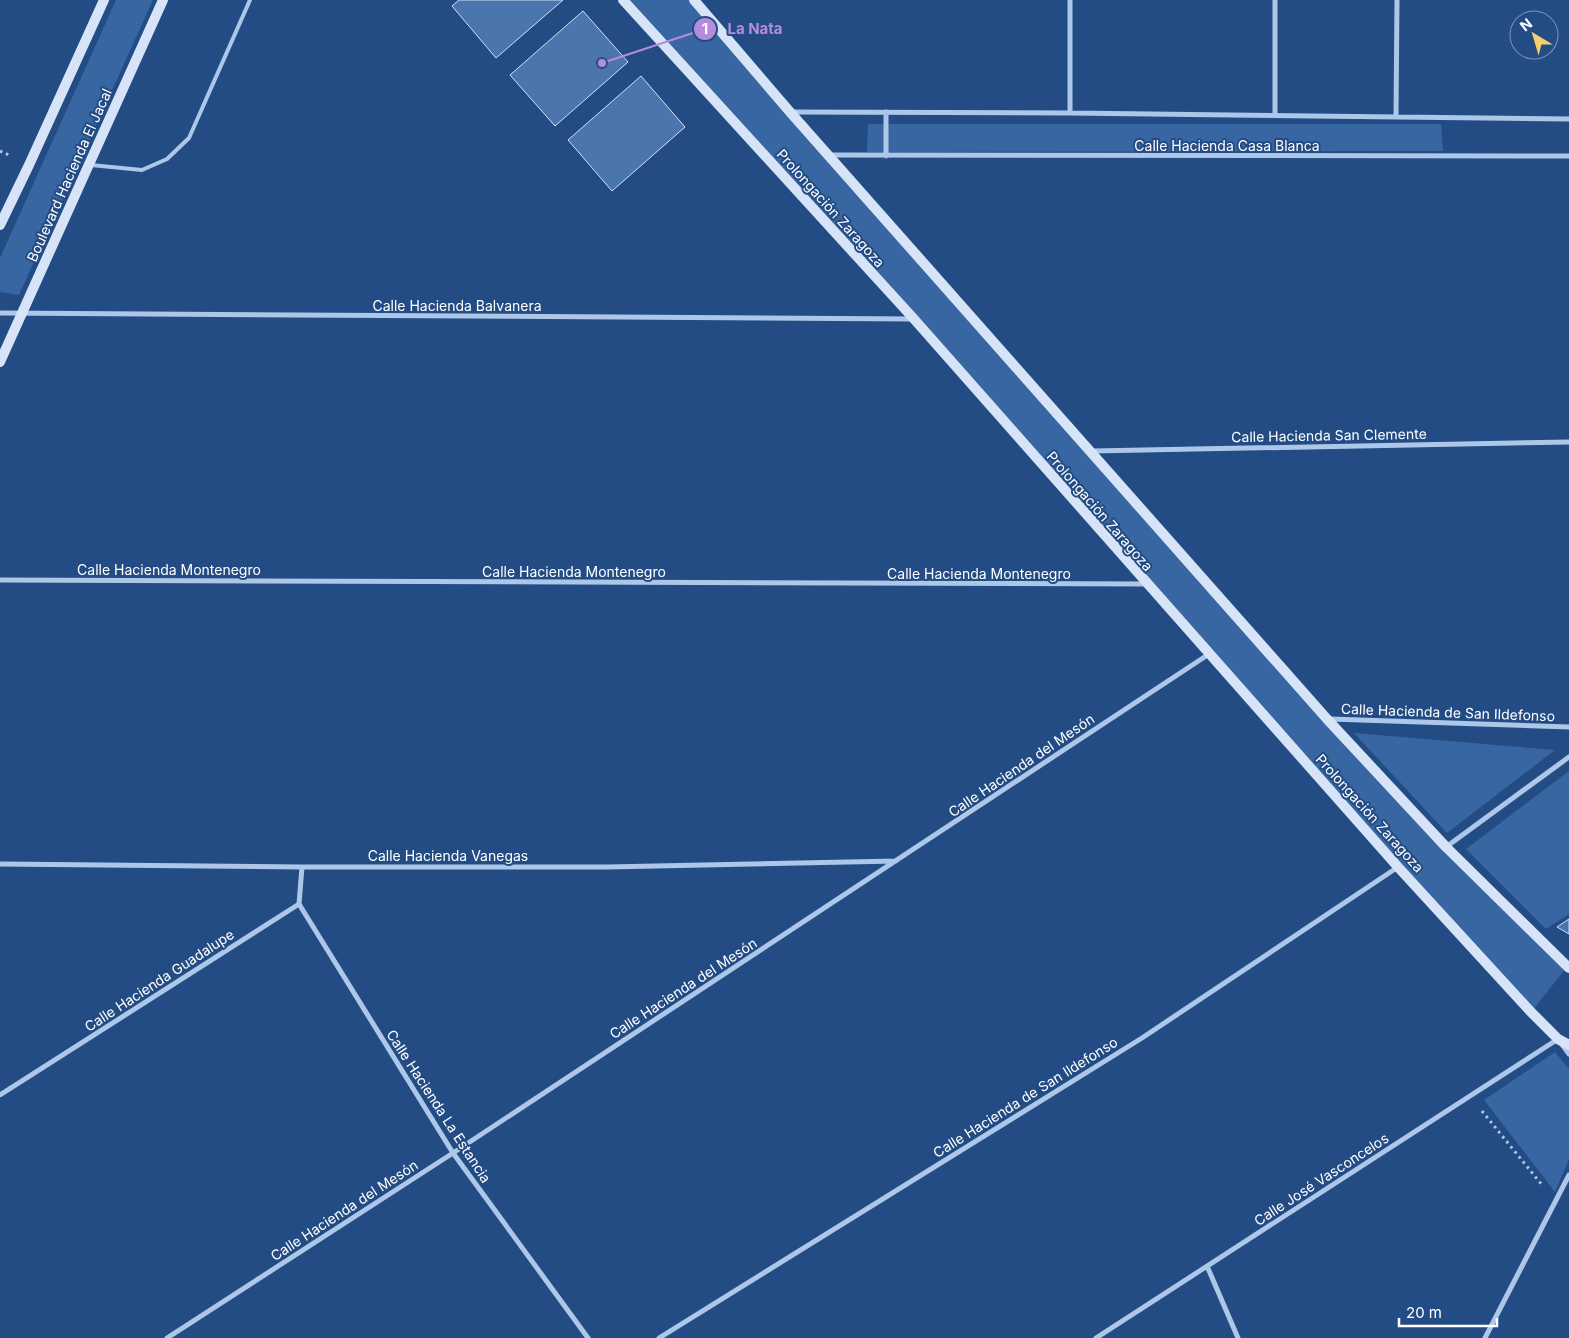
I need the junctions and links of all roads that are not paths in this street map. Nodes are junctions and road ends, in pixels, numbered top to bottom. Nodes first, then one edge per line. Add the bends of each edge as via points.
1 (104, 0) edge
2 (163, 0) edge
3 (250, 0) edge
4 (623, 0) edge
5 (694, 0) edge
6 (1070, 0) edge
7 (1275, 0) edge
8 (1397, 0) edge
9 (790, 112) junction
10 (886, 112) junction
11 (1070, 113) junction
12 (1275, 115) junction
13 (1396, 116) junction
14 (1569, 119) edge
15 (829, 155) junction
16 (886, 156) junction
17 (1569, 156) edge
18 (89, 164) junction
19 (0, 225) edge
20 (0, 313) edge
21 (21, 313) junction
22 (914, 319) junction
23 (0, 362) edge
24 (1569, 442) edge
25 (1089, 451) junction
26 (0, 580) edge
27 (1147, 584) junction
28 (1210, 653) junction
29 (1327, 719) junction
30 (1569, 727) edge
31 (1569, 757) edge
32 (1446, 847) junction
33 (896, 861) junction
34 (0, 864) edge
35 (302, 867) junction
36 (1398, 867) junction
37 (299, 904) junction
38 (1569, 968) edge
39 (1558, 1039) junction
40 (1569, 1045) edge
41 (1569, 1054) edge
42 (0, 1095) edge
43 (453, 1153) junction
44 (1569, 1175) edge
45 (1208, 1266) junction
46 (167, 1338) edge
47 (588, 1338) edge
48 (659, 1338) edge
49 (1096, 1338) edge
50 (1238, 1338) edge
51 (1485, 1338) edge

1 - 19 main road
2 - 18 main road, Boulevard Hacienda El Jacal
3 - 18 lane via 189,138 167,159 142,170
4 - 22 main road, Prolongación Zaragoza
5 - 9 main road
6 - 11 street
7 - 12 street
8 - 13 street
9 - 10 street
9 - 15 main road
10 - 11 street
10 - 16 street
11 - 12 street
12 - 13 street
13 - 14 street
15 - 16 street, Calle Hacienda Casa Blanca
15 - 25 main road
16 - 17 street, Calle Hacienda Casa Blanca
18 - 21 main road, Boulevard Hacienda El Jacal
20 - 21 street, Calle Hacienda Balvanera
21 - 22 street, Calle Hacienda Balvanera
21 - 23 main road, Boulevard Hacienda El Jacal
22 - 27 main road, Prolongación Zaragoza
24 - 25 street, Calle Hacienda San Clemente
25 - 29 main road
26 - 27 street, Calle Hacienda Montenegro
27 - 28 main road, Prolongación Zaragoza
28 - 33 street, Calle Hacienda del Mesón
28 - 36 main road, Prolongación Zaragoza
29 - 30 street, Calle Hacienda de San Ildefonso
29 - 32 main road
31 - 32 street
32 - 38 main road
33 - 35 street, Calle Hacienda Vanegas
33 - 43 street, Calle Hacienda del Mesón
34 - 35 street, Calle Hacienda Vanegas
35 - 37 street
36 - 39 main road, Prolongación Zaragoza
36 - 48 street, Calle Hacienda de San Ildefonso via 1142,1038
37 - 42 street, Calle Hacienda Guadalupe
37 - 43 street, Calle Hacienda La Estancia
39 - 40 main road, Prolongación Zaragoza
39 - 41 street, Prolongación Zaragoza
39 - 45 street, Calle José Vasconcelos
43 - 46 street, Calle Hacienda del Mesón
43 - 47 street, Calle Hacienda La Estancia
44 - 51 street
45 - 49 street, Calle José Vasconcelos
45 - 50 street

